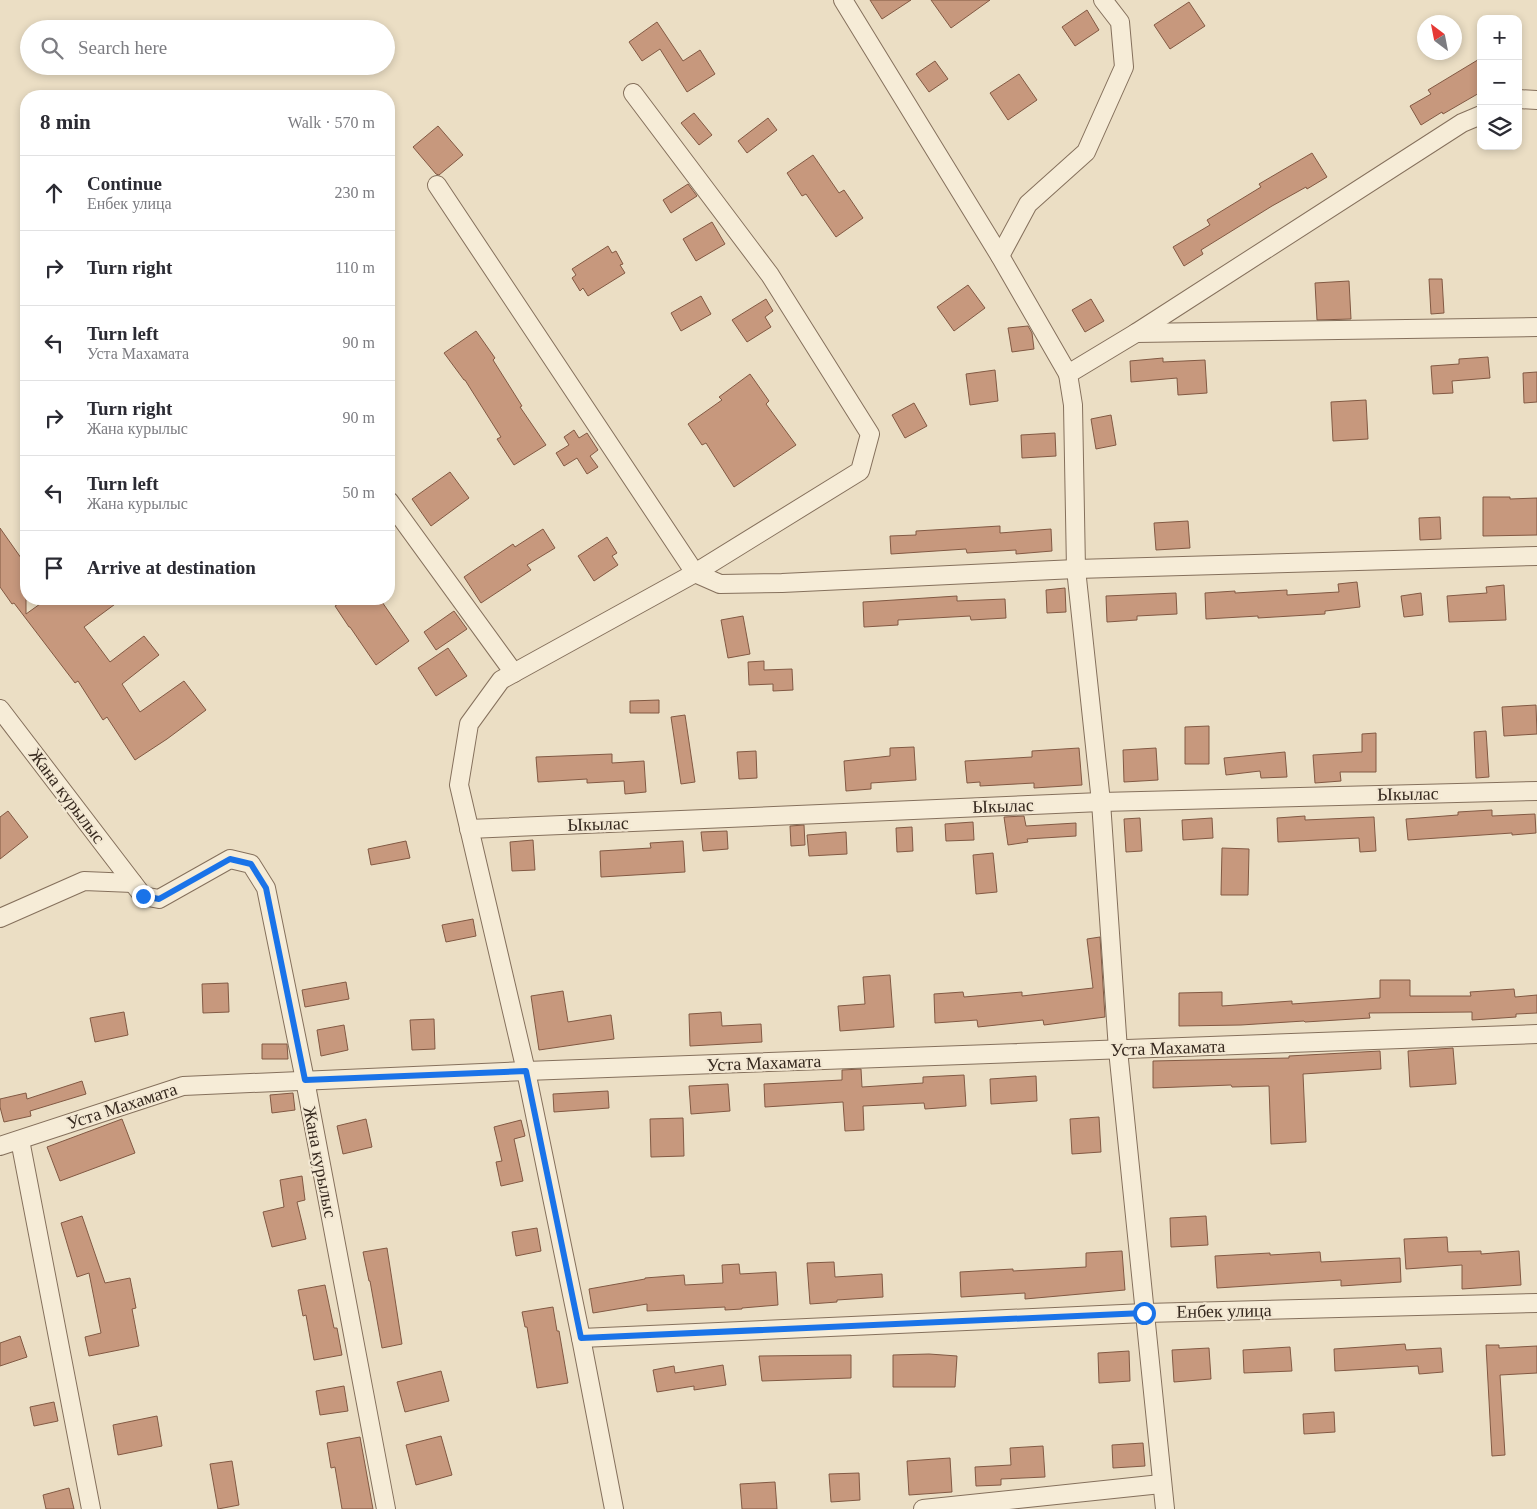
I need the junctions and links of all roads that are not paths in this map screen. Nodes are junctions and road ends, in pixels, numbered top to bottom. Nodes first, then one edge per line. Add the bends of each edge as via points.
1 (843, 0) edge
2 (1103, 0) edge
3 (633, 93) dead end
4 (1522, 99) edge
5 (1537, 100) edge
6 (1477, 117) edge
7 (437, 184) dead end
8 (1000, 256) junction
9 (1537, 327) edge
10 (1136, 333) junction
11 (1068, 374) junction
12 (395, 509) edge
13 (1537, 556) edge
14 (1076, 569) junction
15 (695, 573) junction
16 (514, 673) junction
17 (0, 709) edge
18 (1537, 791) edge
19 (1101, 802) junction
20 (469, 829) junction
21 (133, 883) junction
22 (0, 918) edge
23 (1537, 1034) edge
24 (1118, 1050) junction
25 (526, 1071) junction
26 (305, 1080) junction
27 (20, 1140) junction
28 (0, 1146) edge
29 (1537, 1303) edge
30 (1144, 1313) junction
31 (581, 1338) junction
32 (1161, 1484) junction
33 (92, 1509) edge
34 (386, 1509) edge
35 (614, 1509) edge
36 (923, 1509) edge
37 (1164, 1509) edge

1 - 8 street
2 - 8 street via 1120,22 1124,66 1086,152 1028,204
3 - 15 street via 770,275 870,434 860,471
4 - 5 street
6 - 10 street via 1462,123
7 - 15 street
8 - 11 street
9 - 10 street
10 - 11 street
11 - 14 street via 1072,405
12 - 16 street
13 - 14 street
14 - 15 street via 720,584
14 - 19 street
15 - 16 street
16 - 20 street via 501,680 469,724 458,786
17 - 21 street, Жана курылыс
18 - 19 street, Ыкылас
19 - 20 street, Ыкылас
19 - 24 street
20 - 25 street
21 - 22 street via 84,881
21 - 26 street, Жана курылыс via 143,896 159,899 230,859 251,864 266,888
23 - 24 street, Уста Махамата
24 - 25 street, Уста Махамата
24 - 30 street
25 - 26 street, Уста Махамата
25 - 31 street
26 - 27 street, Уста Махамата via 183,1086
26 - 34 street, Жана курылыс
27 - 28 street, Уста Махамата
27 - 33 street
29 - 30 street, Енбек улица
30 - 31 street, Енбек улица
30 - 32 street
31 - 35 street
32 - 36 street
32 - 37 street

